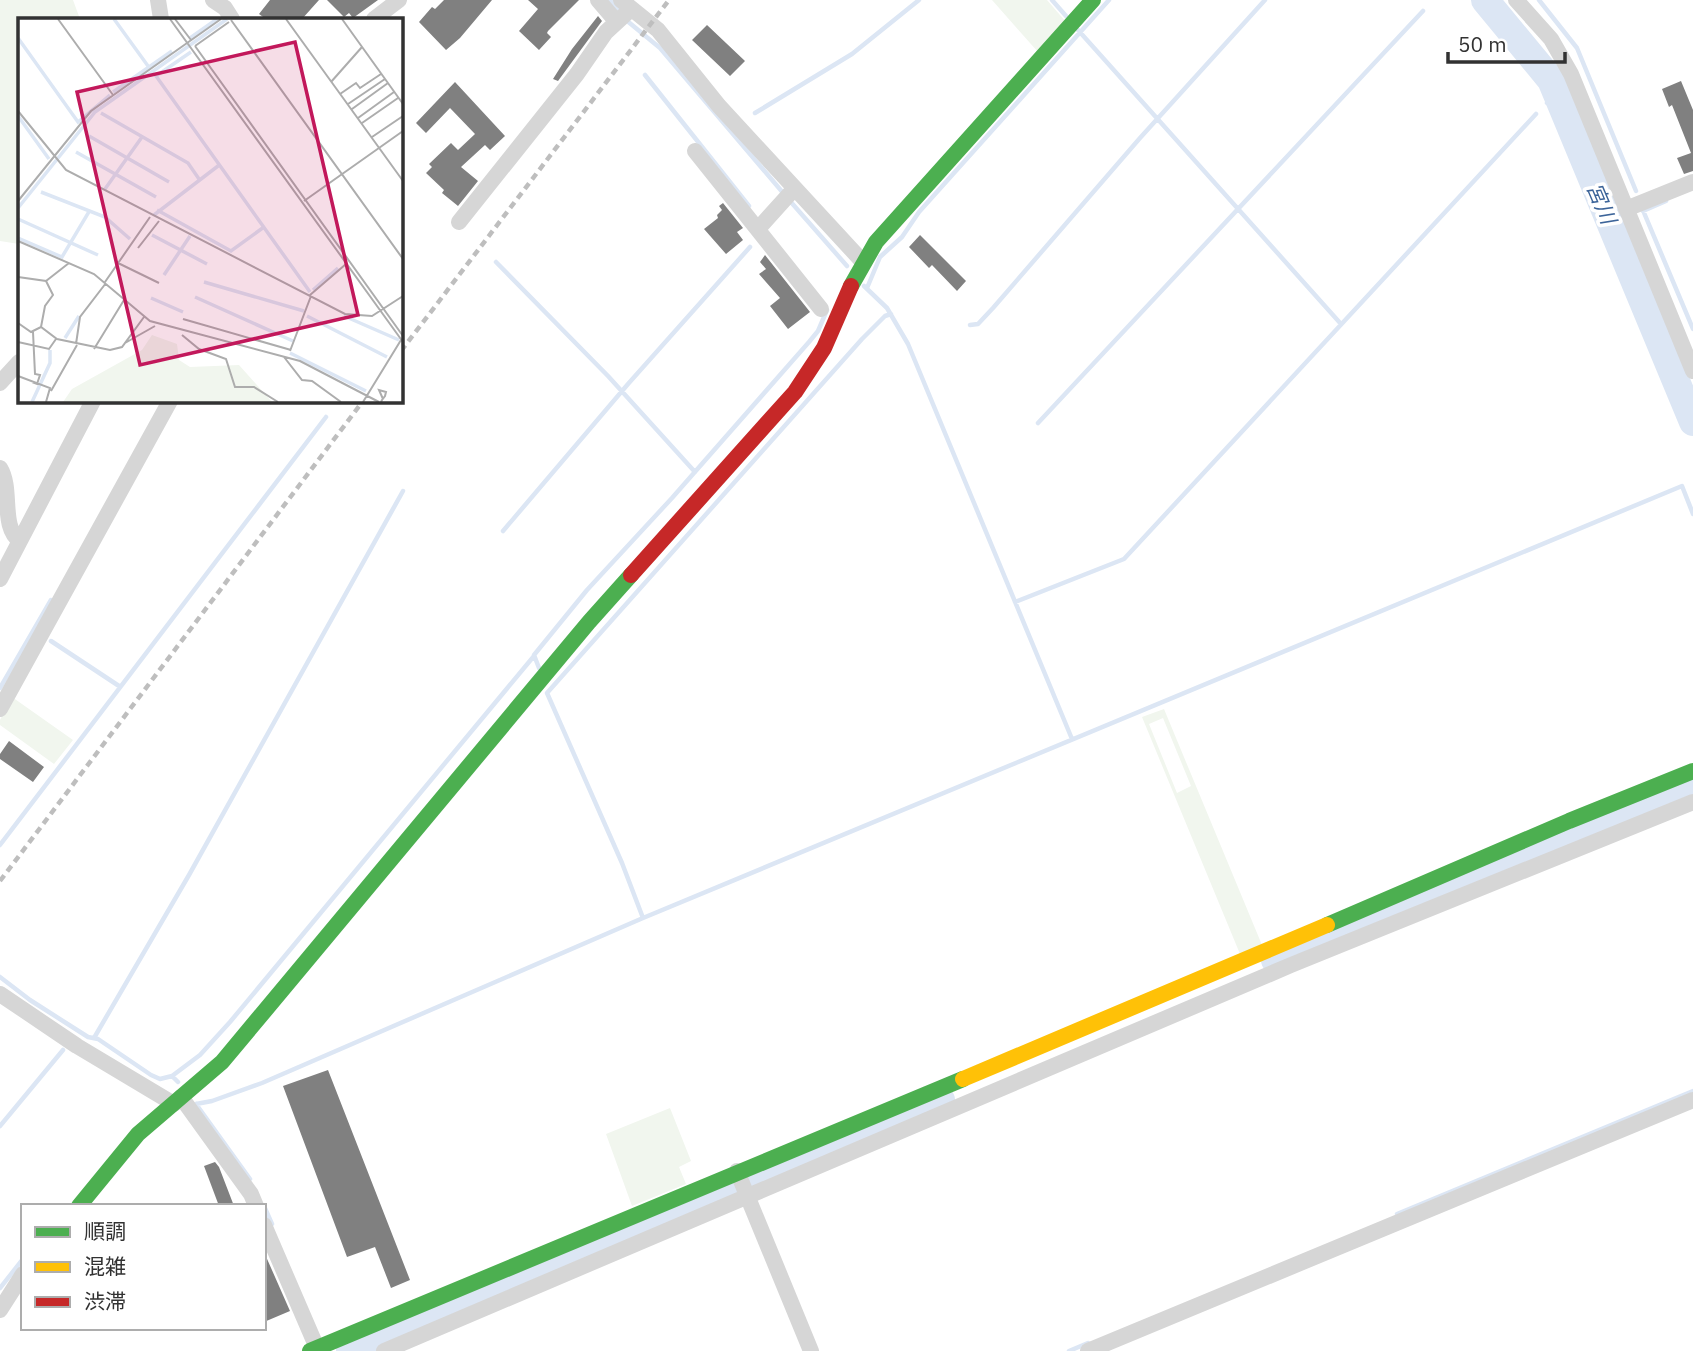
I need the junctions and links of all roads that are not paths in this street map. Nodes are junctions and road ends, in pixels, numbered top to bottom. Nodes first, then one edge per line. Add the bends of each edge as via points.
1 (158, 0) edge
2 (213, 0) edge
3 (399, 0) edge
4 (598, 0) edge
5 (1093, 0) edge
6 (1516, 0) edge
7 (625, 10) edge
8 (161, 18) edge
9 (231, 18) edge
10 (375, 18) edge
11 (695, 150) dead end
12 (1693, 182) edge
13 (789, 195) junction
14 (1626, 209) junction
15 (458, 222) dead end
16 (761, 225) junction
17 (862, 261) junction
18 (821, 309) dead end
19 (18, 363) edge
20 (1693, 371) edge
21 (0, 383) edge
22 (92, 402) edge
23 (169, 402) edge
24 (0, 468) edge
25 (20, 541) junction
26 (0, 579) edge
27 (0, 709) edge
28 (1693, 771) edge
29 (1693, 802) edge
30 (0, 994) edge
31 (178, 1100) junction
32 (1693, 1100) edge
33 (743, 1184) junction
34 (81, 1204) edge
35 (255, 1204) edge
36 (266, 1230) edge
37 (21, 1277) edge
38 (0, 1310) edge
39 (315, 1350) edge
40 (384, 1351) edge
41 (811, 1351) edge
42 (1088, 1351) edge

1 - 8 street
2 - 9 street
3 - 10 street
4 - 7 street
5 - 17 street
6 - 14 street via 1563,56
7 - 13 street via 658,30
7 - 15 street
11 - 16 street
12 - 14 street
13 - 16 street
13 - 17 street
14 - 20 street
16 - 18 street
17 - 31 street via 827,342 795,392 589,622 222,1062
19 - 21 street
22 - 25 street
23 - 27 street
24 - 25 street via 9,527 12,537
25 - 26 street
28 - 33 street via 1551,828
29 - 33 street via 1290,965 920,1125
30 - 31 street via 77,1046
31 - 34 street via 138,1134
31 - 35 street
32 - 42 street
33 - 39 street
33 - 40 street
33 - 41 street
36 - 39 street
37 - 38 street

